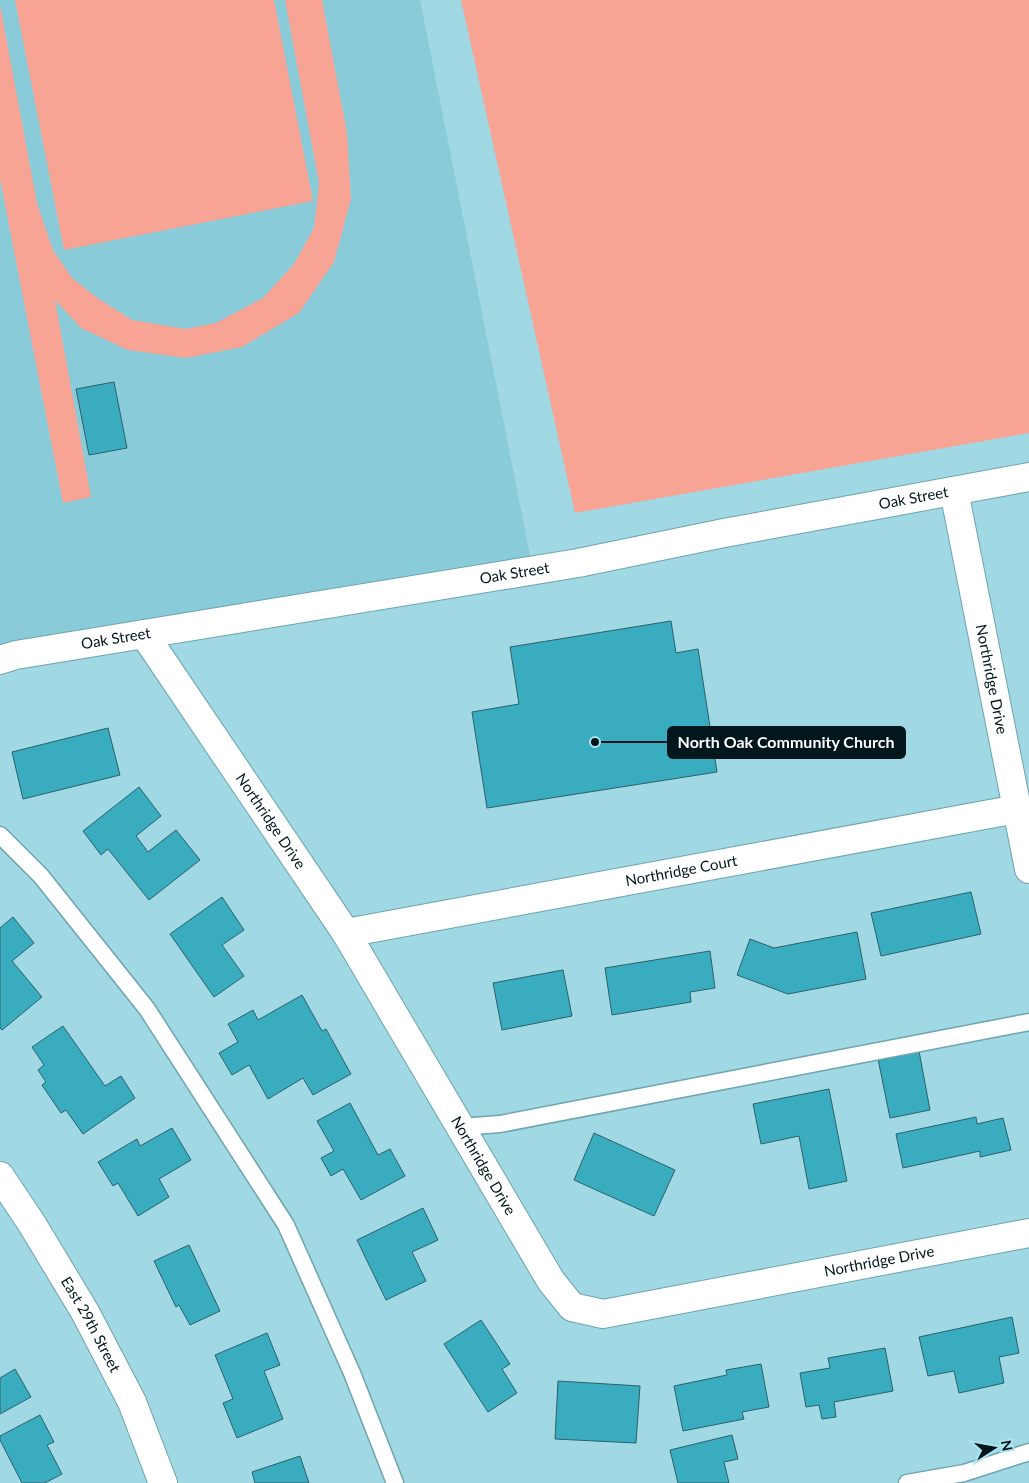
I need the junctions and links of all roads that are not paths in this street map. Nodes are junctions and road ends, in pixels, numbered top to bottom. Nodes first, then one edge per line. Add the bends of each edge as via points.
1 (1029, 477) edge
2 (954, 491) junction
3 (144, 634) junction
4 (0, 660) edge
5 (1017, 809) junction
6 (0, 835) edge
7 (1029, 869) edge
8 (346, 933) junction
9 (1029, 1022) edge
10 (460, 1127) junction
11 (0, 1176) edge
12 (1029, 1233) edge
13 (1029, 1452) edge
14 (163, 1483) edge
15 (395, 1483) edge
16 (907, 1483) edge

1 - 2 street, Oak Street
2 - 3 street, Oak Street via 578,563
2 - 5 street, Northridge Drive
3 - 4 street, Oak Street
3 - 8 street, Northridge Drive
5 - 7 street, Northridge Drive
5 - 8 street, Northridge Court
6 - 15 lane via 41,876 147,1009 286,1225 352,1373
8 - 10 street, Northridge Drive
9 - 10 lane via 500,1124
10 - 12 street, Northridge Drive via 551,1281 572,1306 603,1314
11 - 14 street, East 29th Street via 85,1312 132,1402
13 - 16 lane via 964,1473

